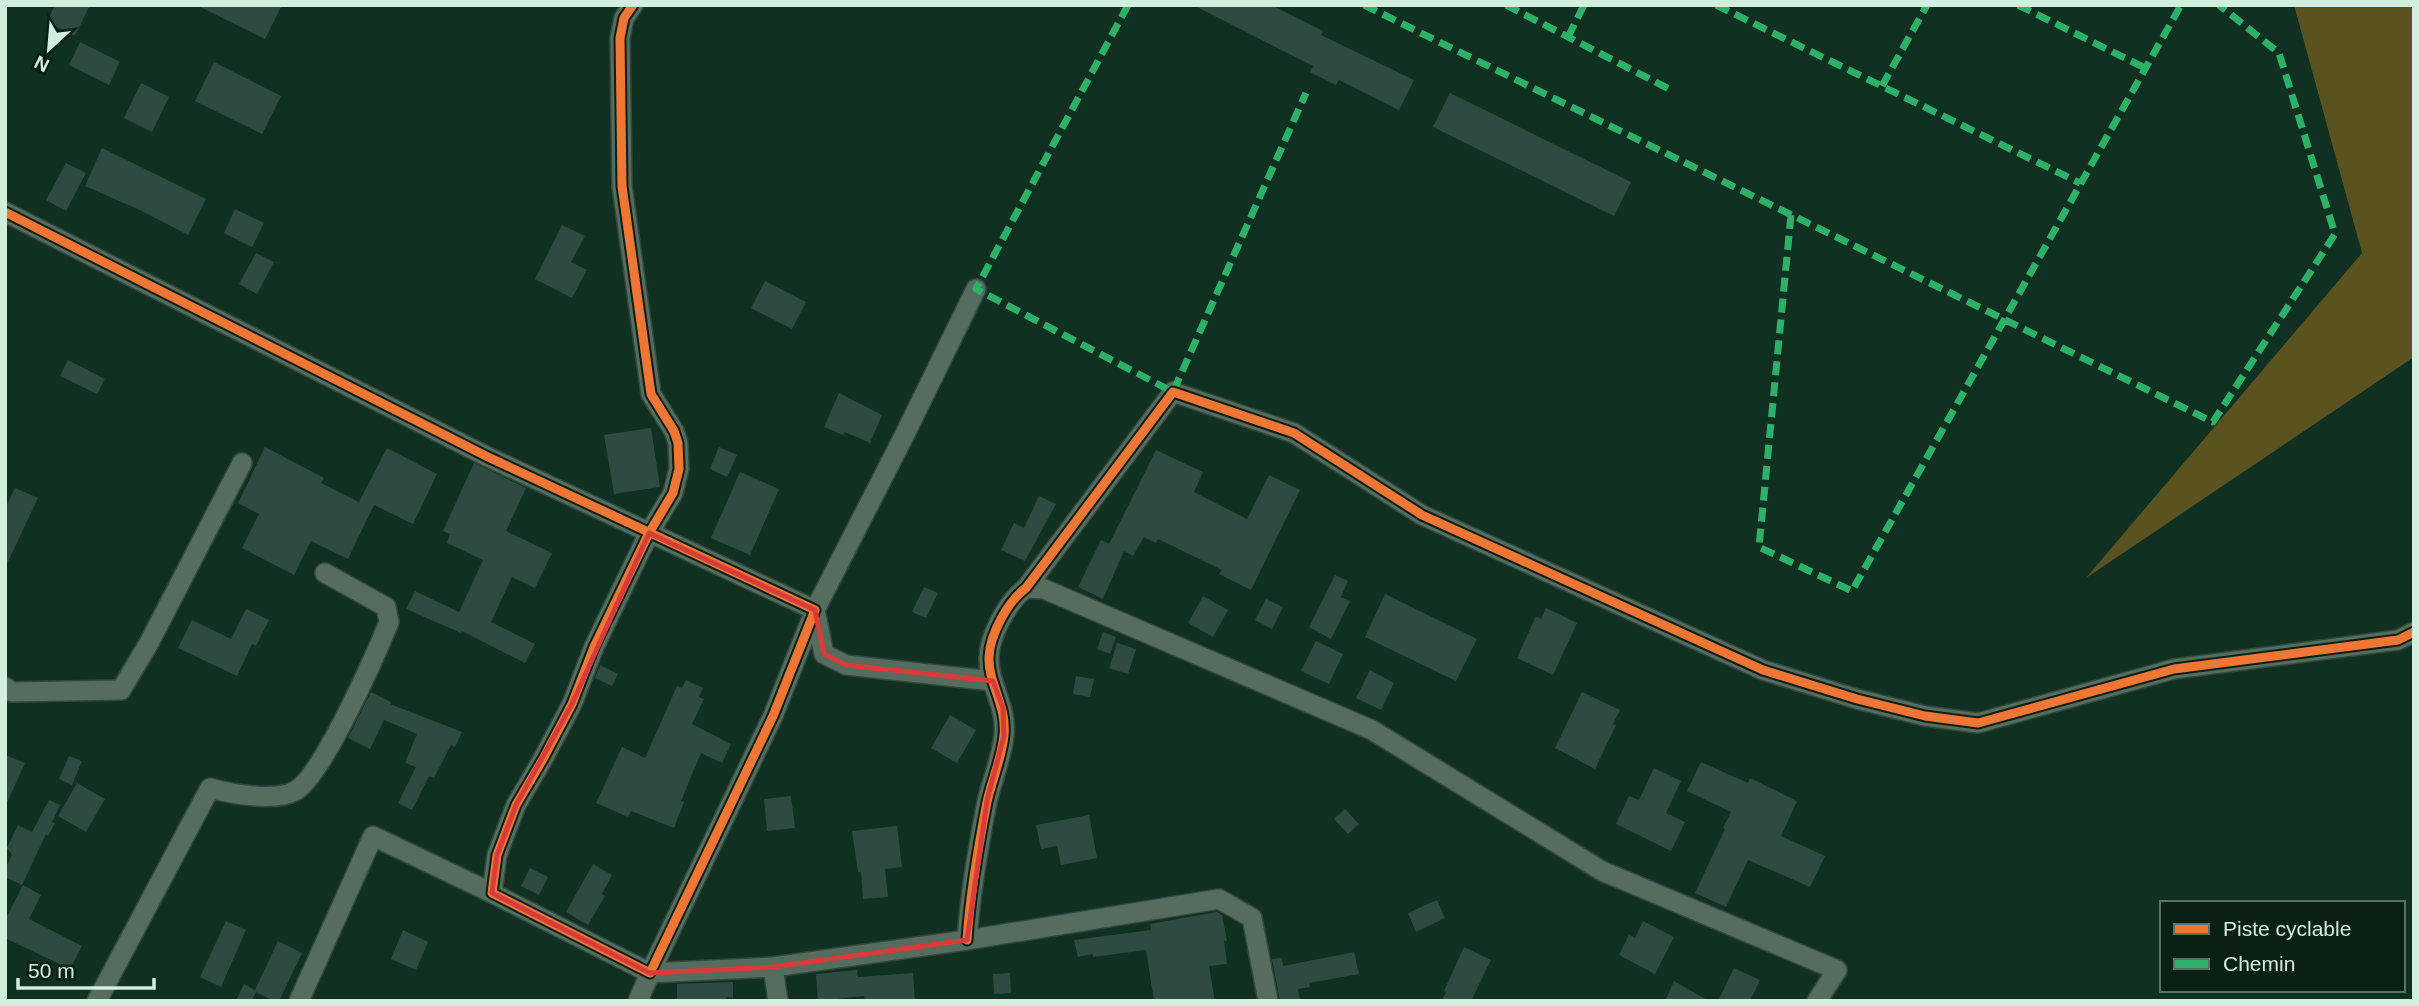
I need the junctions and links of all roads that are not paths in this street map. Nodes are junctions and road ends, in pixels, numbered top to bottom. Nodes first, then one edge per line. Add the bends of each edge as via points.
1 (633, 5) edge
2 (5, 212) edge
3 (976, 289) dead end
4 (242, 463) dead end
5 (649, 533) junction
6 (325, 573) dead end
7 (1026, 589) junction
8 (815, 610) junction
9 (2414, 632) edge
10 (993, 681) junction
11 (8, 695) edge
12 (492, 893) junction
13 (967, 940) junction
14 (773, 967) junction
15 (650, 973) junction
16 (97, 1001) edge
17 (299, 1001) edge
18 (638, 1001) edge
19 (778, 1001) edge
20 (1268, 1001) edge
21 (1817, 1001) edge

1 - 5 street via 624,18 620,38 622,186 651,394 674,431 679,469 673,494
2 - 5 street via 488,457
3 - 8 street
4 - 11 street via 121,690
5 - 8 street
5 - 12 street via 572,704 516,805 497,855
6 - 16 street via 386,607 389,622 326,754 296,791 257,795 210,788
7 - 9 street via 1173,392 1294,433 1422,515 1763,670 1925,716 1978,723 2174,669 2398,640
7 - 10 street via 1016,596 995,633 989,656
7 - 21 street via 1044,589 1371,730 1602,871 1837,970
8 - 10 street via 824,654 846,665
8 - 15 street via 773,716
10 - 13 street via 1003,708 1004,736 987,801
12 - 15 street
12 - 17 street via 373,836
13 - 14 street
13 - 20 street via 1219,899 1252,918
14 - 15 street
14 - 19 street
15 - 18 street

